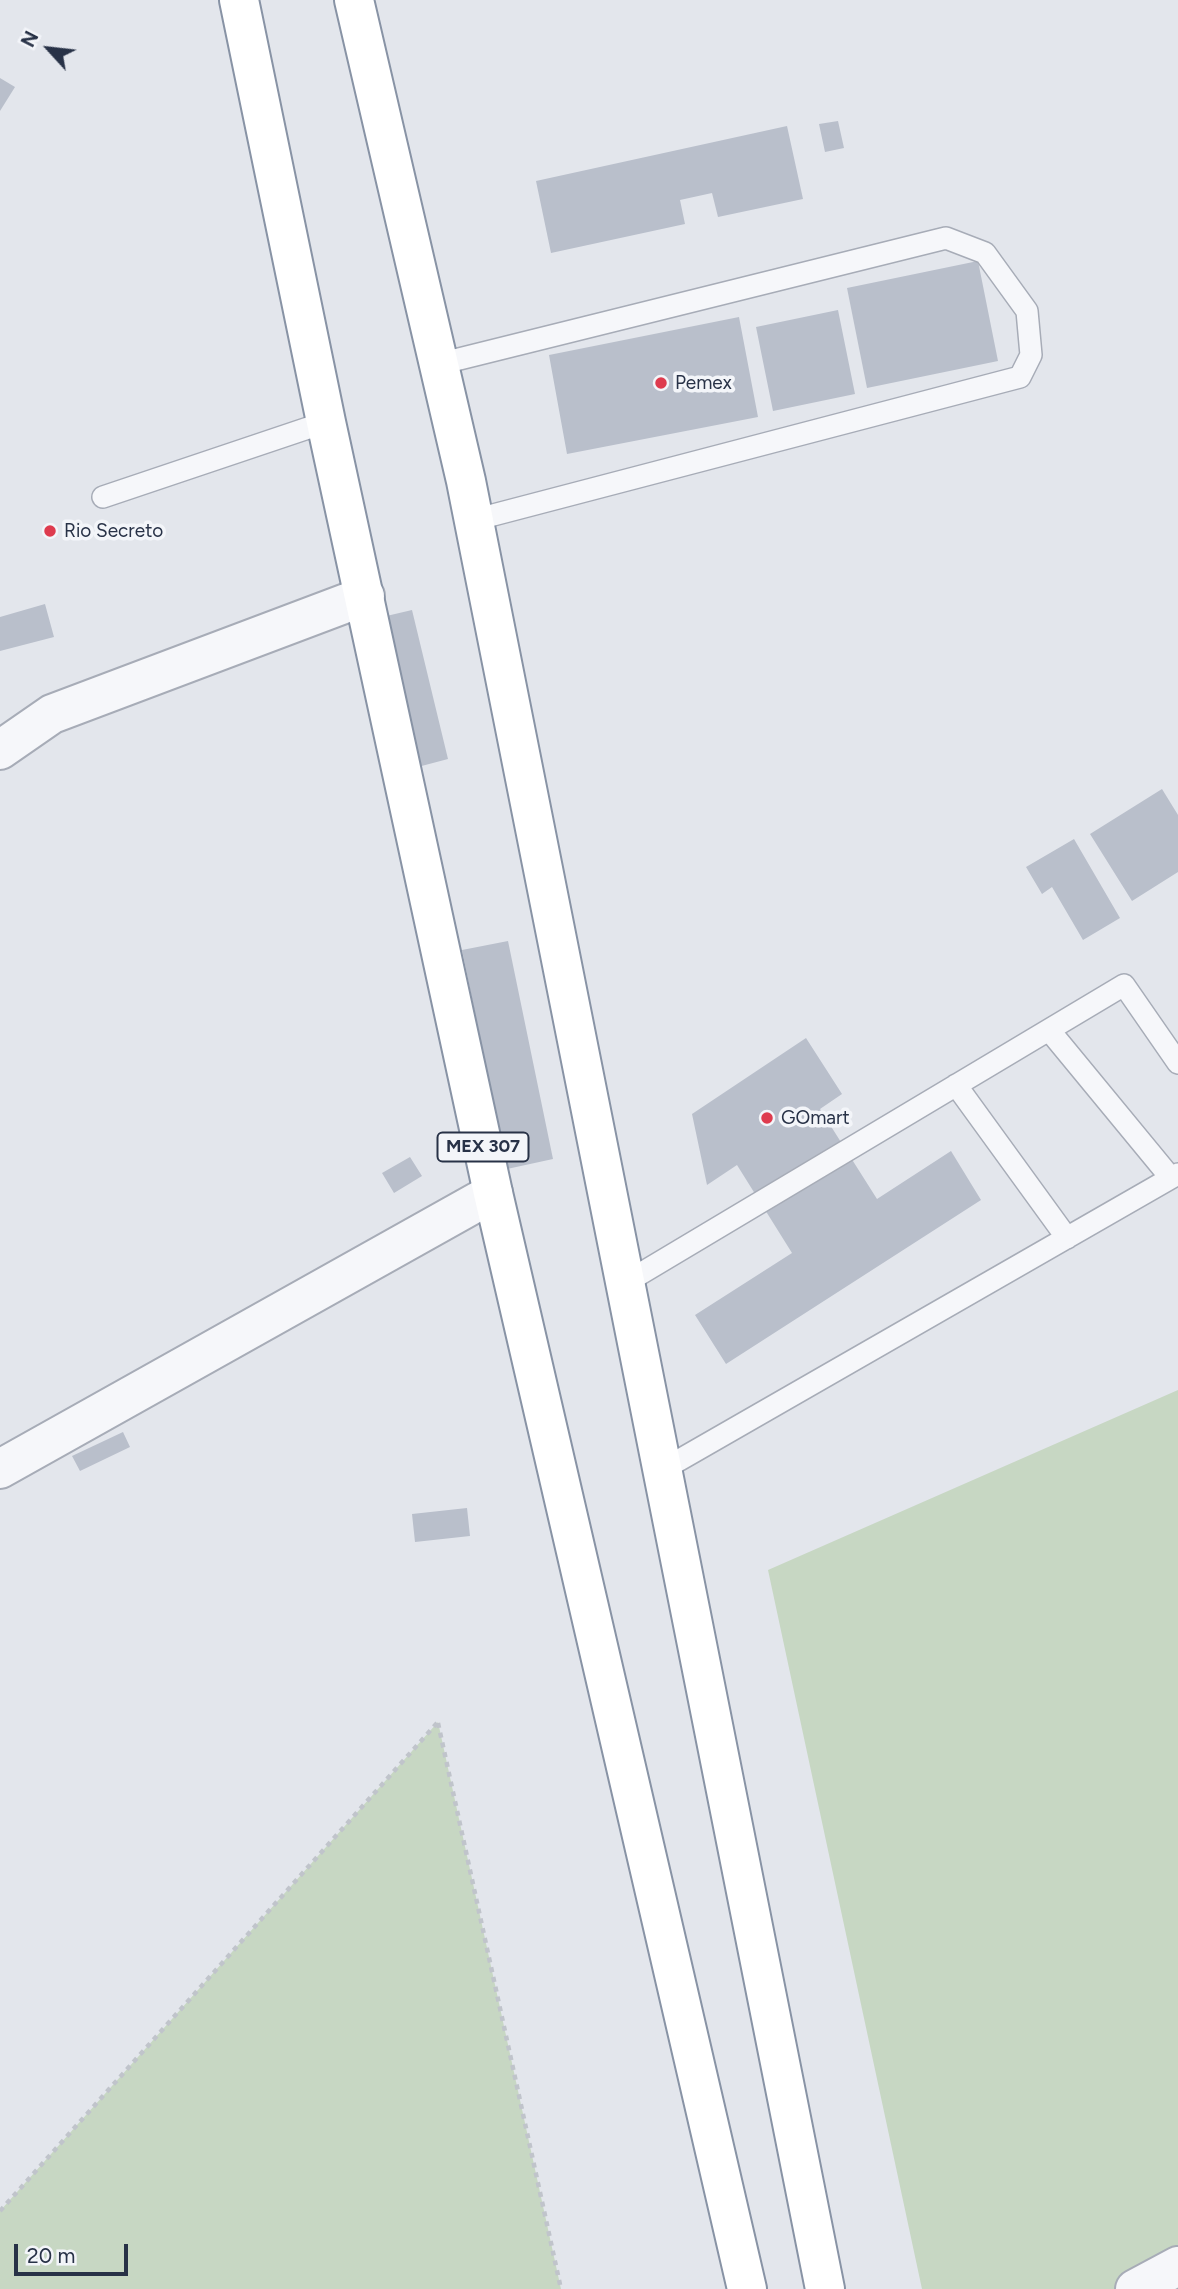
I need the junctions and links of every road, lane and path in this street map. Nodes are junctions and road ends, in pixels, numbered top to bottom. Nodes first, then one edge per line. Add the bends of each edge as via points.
1 (239, 0) edge
2 (354, 0) edge
3 (439, 364) junction
4 (326, 422) junction
5 (103, 497) dead end
6 (474, 520) junction
7 (365, 596) junction
8 (0, 750) edge
9 (1049, 1030) junction
10 (1178, 1063) edge
11 (956, 1085) junction
12 (1175, 1176) edge
13 (493, 1193) junction
14 (1067, 1238) junction
15 (625, 1283) junction
16 (0, 1469) edge
17 (662, 1470) junction
18 (0, 2211) edge
19 (1178, 2266) edge
20 (561, 2289) edge
21 (747, 2289) edge
22 (825, 2289) edge
23 (1135, 2289) edge

1 - 4 highway, MEX 307
2 - 3 highway
3 - 6 highway
3 - 6 lane via 946,238 985,253 1027,311 1031,355 1020,377
4 - 5 lane
4 - 7 highway, MEX 307
6 - 15 highway
7 - 8 street via 52,714
7 - 13 highway, MEX 307
9 - 10 lane via 1124,985
9 - 11 lane
9 - 12 lane
11 - 14 lane
11 - 15 lane
12 - 14 lane
13 - 16 street
13 - 21 highway, MEX 307
14 - 17 lane
15 - 17 highway
17 - 22 highway
18 - 20 path via 438,1722
19 - 23 street

